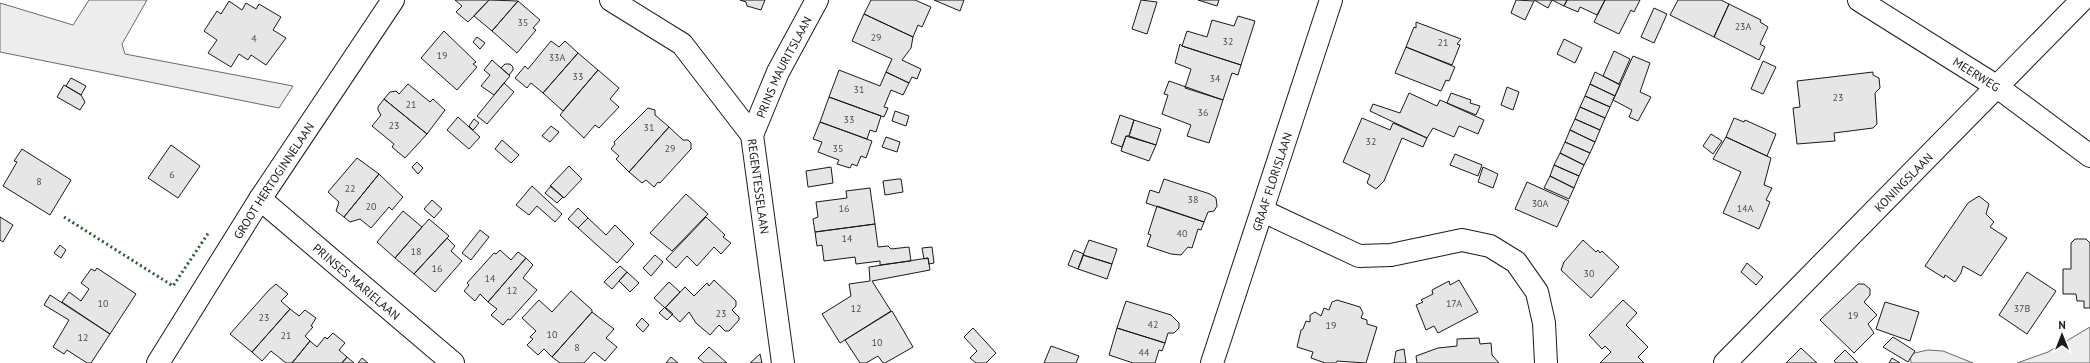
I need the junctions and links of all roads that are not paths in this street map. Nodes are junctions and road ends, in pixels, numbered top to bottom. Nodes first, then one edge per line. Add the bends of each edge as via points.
1 (393, 0) edge
2 (611, 0) edge
3 (816, 0) edge
4 (1331, 0) edge
5 (1859, 0) edge
6 (2082, 0) edge
7 (1996, 86) junction
8 (752, 135) junction
9 (2090, 156) edge
10 (260, 199) junction
11 (1263, 211) junction
12 (158, 363) edge
13 (453, 363) edge
14 (783, 363) edge
15 (1212, 363) edge
16 (1546, 363) edge
17 (1725, 363) edge

1 - 10 street, GROOT HERTOGINNELAAN
2 - 8 street, REGENTESSELAAN via 682,44
3 - 8 street, PRINS MAURITSLAAN via 778,72
4 - 11 street, GRAAF FLORISLAAN
5 - 7 street, MEERWEG
6 - 7 street, KONINGSLAAN
7 - 9 street, MEERWEG
7 - 17 street, KONINGSLAAN
8 - 14 street, REGENTESSELAAN
10 - 12 street, GROOT HERTOGINNELAAN
10 - 13 street, PRINSES MARIELAAN
11 - 15 street, GRAAF FLORISLAAN
11 - 16 street via 1359,256 1391,255 1462,240 1490,246 1516,262 1537,292 1544,323

